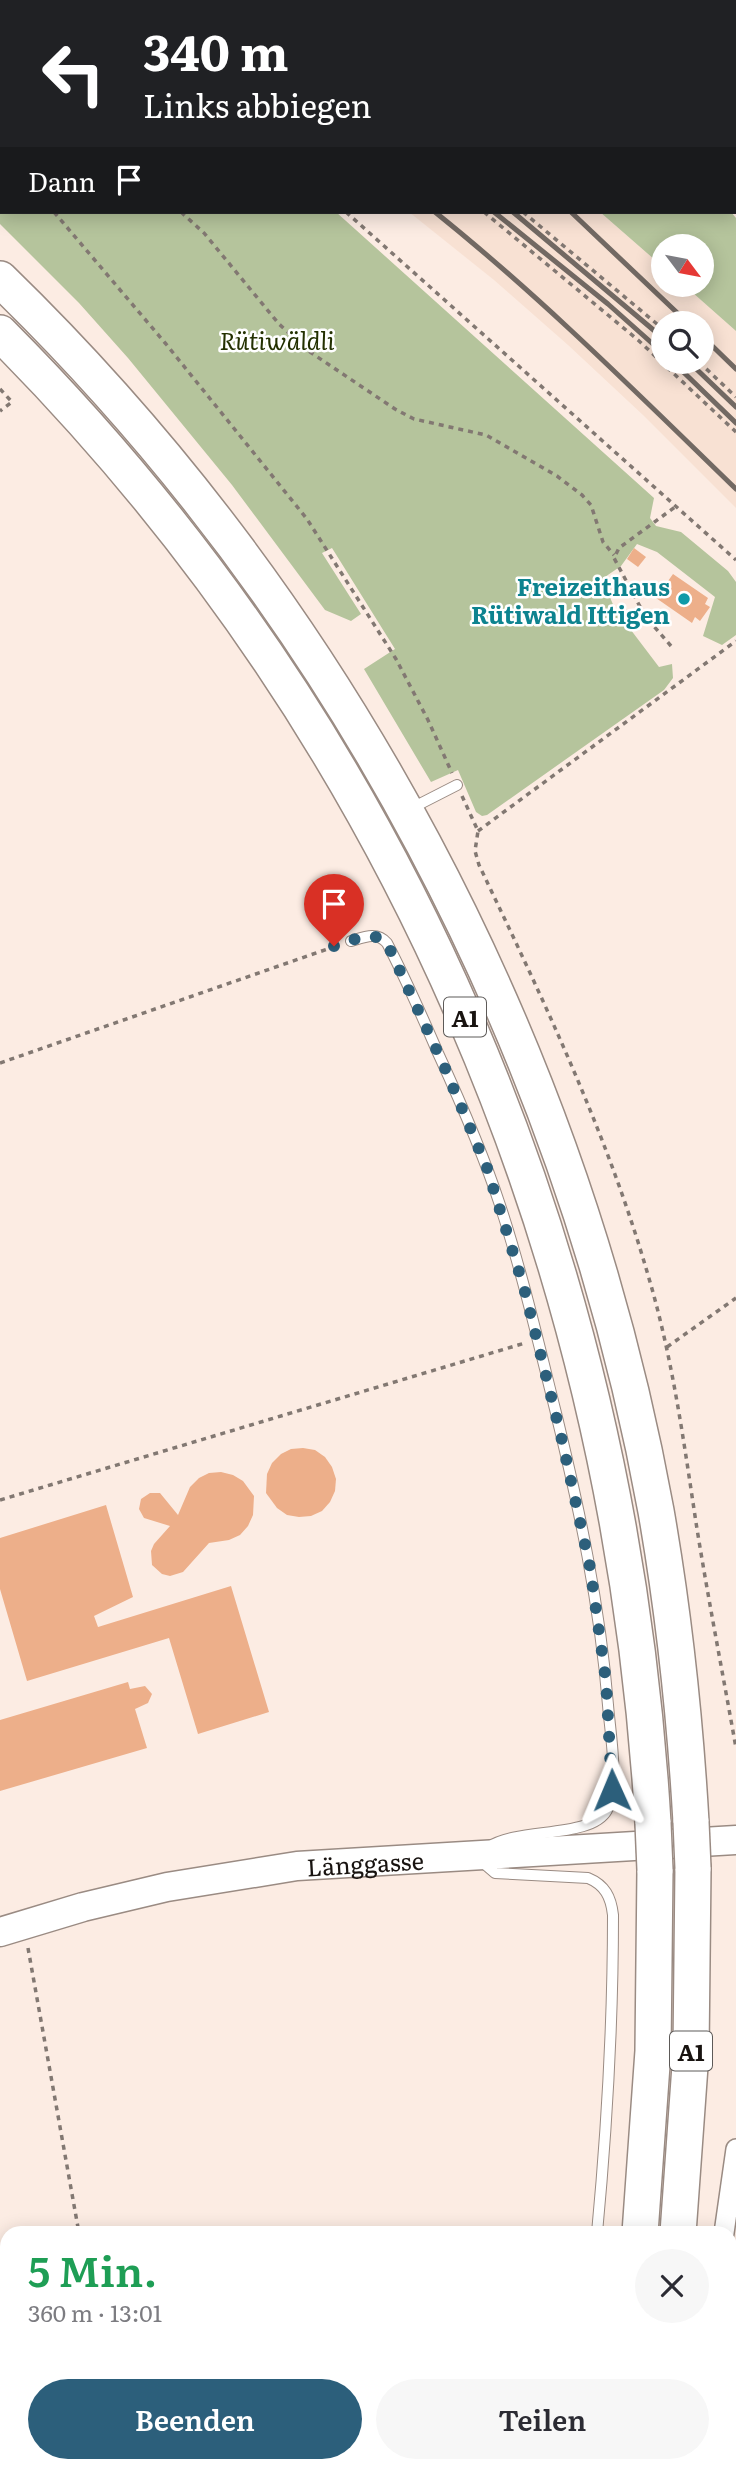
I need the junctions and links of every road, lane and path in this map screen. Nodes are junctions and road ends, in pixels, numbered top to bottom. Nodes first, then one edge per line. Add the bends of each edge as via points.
1 (56, 214) edge
2 (183, 214) edge
3 (348, 214) edge
4 (486, 214) edge
5 (525, 214) edge
6 (0, 279) edge
7 (651, 319) edge
8 (0, 333) edge
9 (712, 374) edge
10 (0, 389) edge
11 (736, 397) edge
12 (0, 411) edge
13 (736, 432) edge
14 (675, 507) junction
15 (614, 555) junction
16 (736, 561) edge
17 (736, 642) edge
18 (671, 646) dead end
19 (457, 785) junction
20 (406, 811) junction
21 (351, 941) joint
22 (0, 1063) edge
23 (736, 1297) edge
24 (537, 1340) junction
25 (667, 1347) dead end
26 (0, 1500) edge
27 (736, 1840) edge
28 (476, 1856) junction
29 (11, 1929) edge
30 (736, 2149) edge
31 (77, 2226) edge
32 (598, 2226) edge
33 (640, 2226) edge
34 (679, 2226) edge
35 (725, 2226) edge

1 - 19 path via 307,519 396,659
2 - 15 path via 279,324 310,352 404,414 424,423 486,435 557,476 591,505 603,542
3 - 14 path
4 - 13 path via 638,340
5 - 7 path
6 - 20 highway, A1 via 113,398 209,511 322,670
8 - 33 highway, A1, bridge via 121,463 208,573 334,761 426,932 468,1023 537,1205 576,1331 617,1510 649,1753 655,1870 653,2051
9 - 11 path
10 - 12 path via 12,402
14 - 15 path
14 - 16 path
15 - 18 path via 645,616
17 - 19 path via 478,831
19 - 20 lane
20 - 34 highway, A1, bridge via 467,929 522,1053 572,1187 643,1446 680,1675 691,1822 691,2052
21 - 22 path
21 - 24 lane via 378,936 394,956 487,1168
23 - 25 path
24 - 26 path
24 - 28 lane via 590,1567 606,1681 612,1790 606,1811 596,1821 500,1840
27 - 28 street, Länggasse
28 - 29 street, Länggasse via 297,1866 217,1878 127,1896
28 - 32 lane via 495,1873 588,1878 598,1882 610,1898 612,2040
29 - 31 path
30 - 35 street

